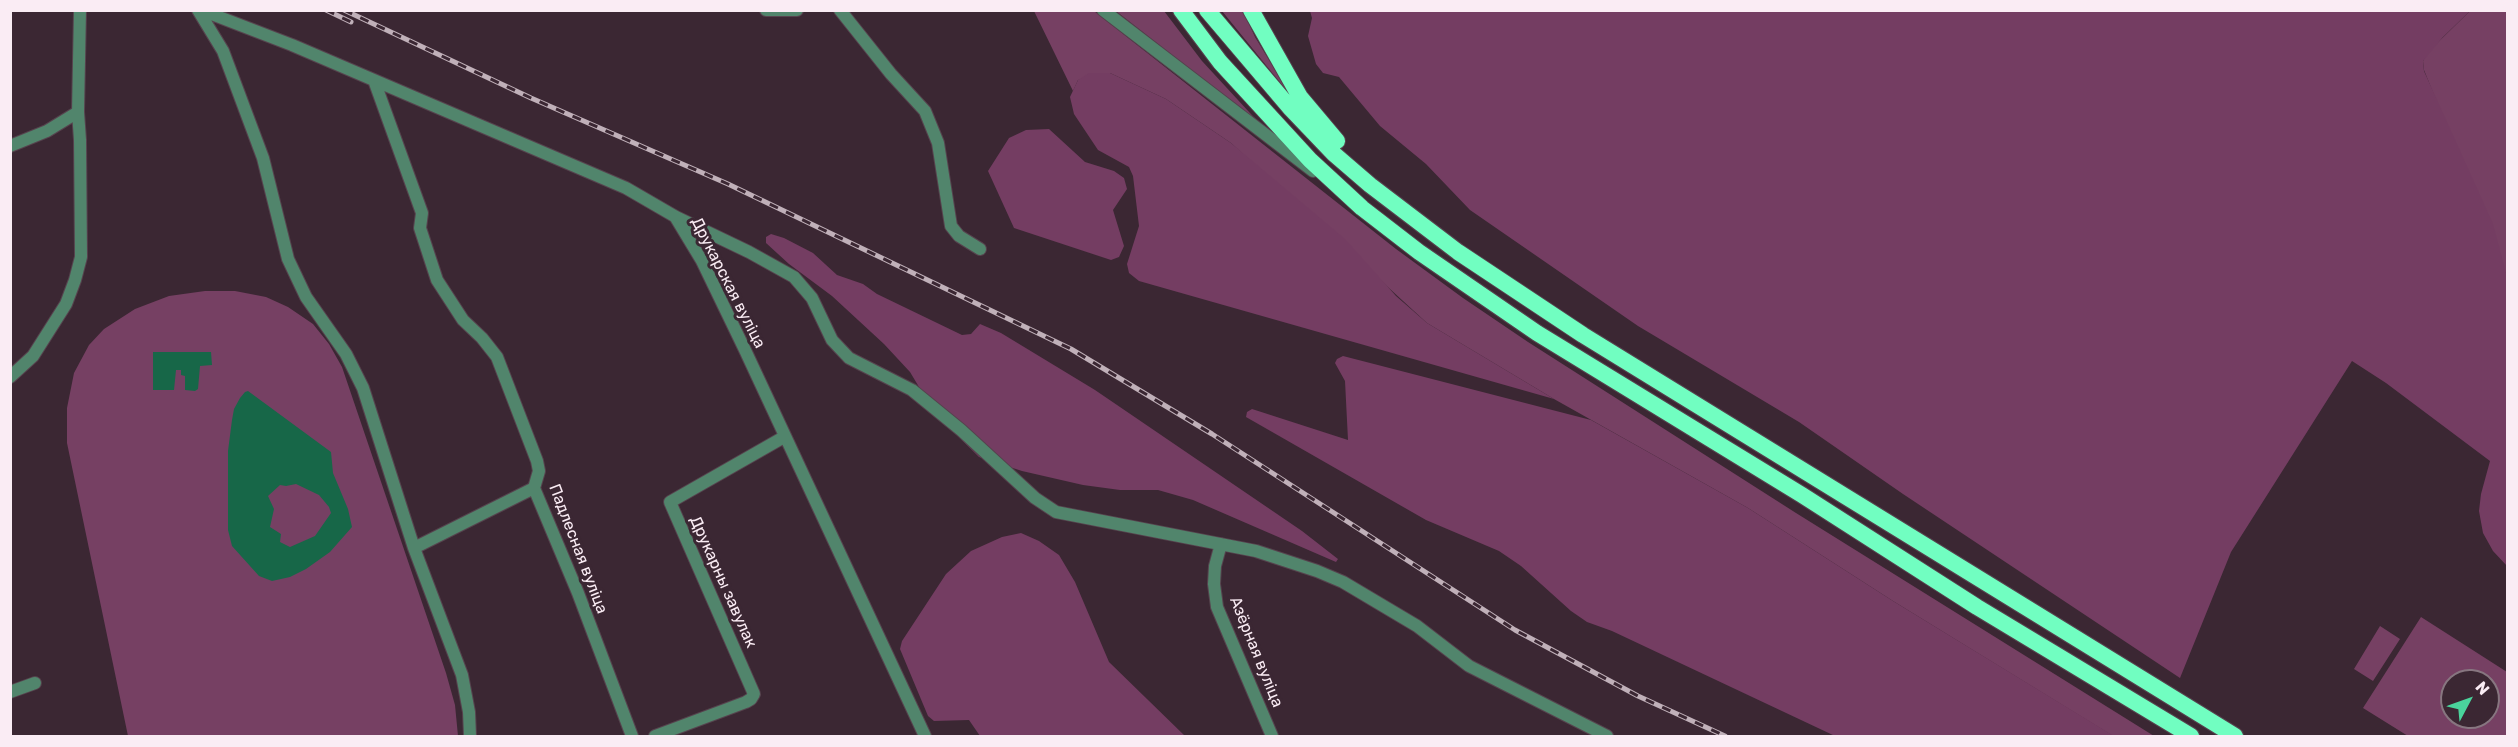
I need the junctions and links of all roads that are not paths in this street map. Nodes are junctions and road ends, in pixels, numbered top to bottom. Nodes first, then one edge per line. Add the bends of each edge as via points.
1 (80, 10) edge
2 (200, 10) edge
3 (766, 10) edge
4 (797, 10) edge
5 (840, 10) edge
6 (1103, 10) edge
7 (1181, 10) edge
8 (1207, 10) edge
9 (1251, 10) edge
10 (375, 83) junction
11 (78, 112) junction
12 (10, 146) edge
13 (1362, 208) junction
14 (676, 217) junction
15 (1418, 222) junction
16 (980, 249) dead end
17 (10, 377) edge
18 (784, 437) junction
19 (534, 488) junction
20 (1221, 544) junction
21 (414, 548) junction
22 (35, 683) dead end
23 (10, 692) edge
24 (470, 736) edge
25 (632, 736) edge
26 (655, 736) edge
27 (925, 736) edge
28 (1272, 736) edge
29 (1607, 736) edge
30 (2191, 736) edge
31 (2235, 736) edge

1 - 11 street
2 - 10 street, Друкарская вуліца via 292,45
2 - 21 street via 223,51 263,158 288,259 306,297 346,354 363,388
3 - 4 street
5 - 16 street via 925,111 938,143 951,226
6 - 13 street
7 - 13 highway via 1263,110
8 - 15 highway via 1334,154
9 - 15 highway via 1300,97 1328,132
10 - 14 street, Друкарская вуліца via 626,188
10 - 19 street, Падлесная вуліца via 422,213 420,228 437,280 463,320 497,357 537,461 539,471
11 - 12 street via 47,131
11 - 17 street via 81,257 66,304 33,356
13 - 30 highway via 1537,333
14 - 18 street, Друкарская вуліца via 702,261
14 - 20 street via 794,277 812,298 832,340 849,357 912,390 1056,512
15 - 31 highway via 1583,335
18 - 26 street, Друкарны завулак via 670,502 754,694 746,702
18 - 27 street, Друкарская вуліца
19 - 21 street
19 - 25 street, Падлесная вуліца
20 - 28 street, Азёрная вуліца via 1215,566 1217,607
20 - 29 street via 1287,560 1343,582 1417,626 1469,666
21 - 24 street via 462,675
22 - 23 street

